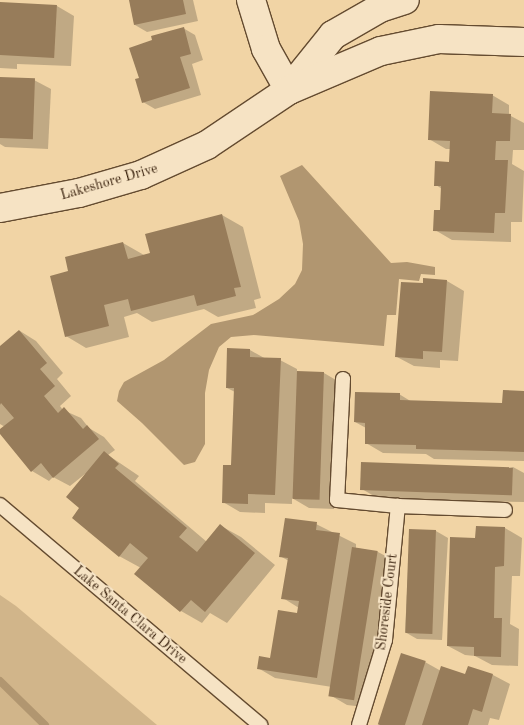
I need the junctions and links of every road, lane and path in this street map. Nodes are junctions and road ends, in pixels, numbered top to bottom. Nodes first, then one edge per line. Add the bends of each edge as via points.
1 (251, 0) edge
2 (405, 0) edge
3 (524, 42) edge
4 (289, 90) junction
5 (0, 208) edge
6 (342, 379) dead end
7 (0, 506) edge
8 (398, 506) junction
9 (505, 510) dead end
10 (260, 725) edge
11 (359, 725) edge

1 - 4 street via 266,49
2 - 4 street, Lakeshore Drive via 380,8 333,36
3 - 4 street, Lakeshore Drive via 439,39 381,51
4 - 5 street, Lakeshore Drive via 207,145 141,175 79,193
6 - 8 lane via 337,500
7 - 10 lane, Lake Santa Clara Drive
8 - 9 lane
8 - 11 lane, Shoreside Court via 385,640

